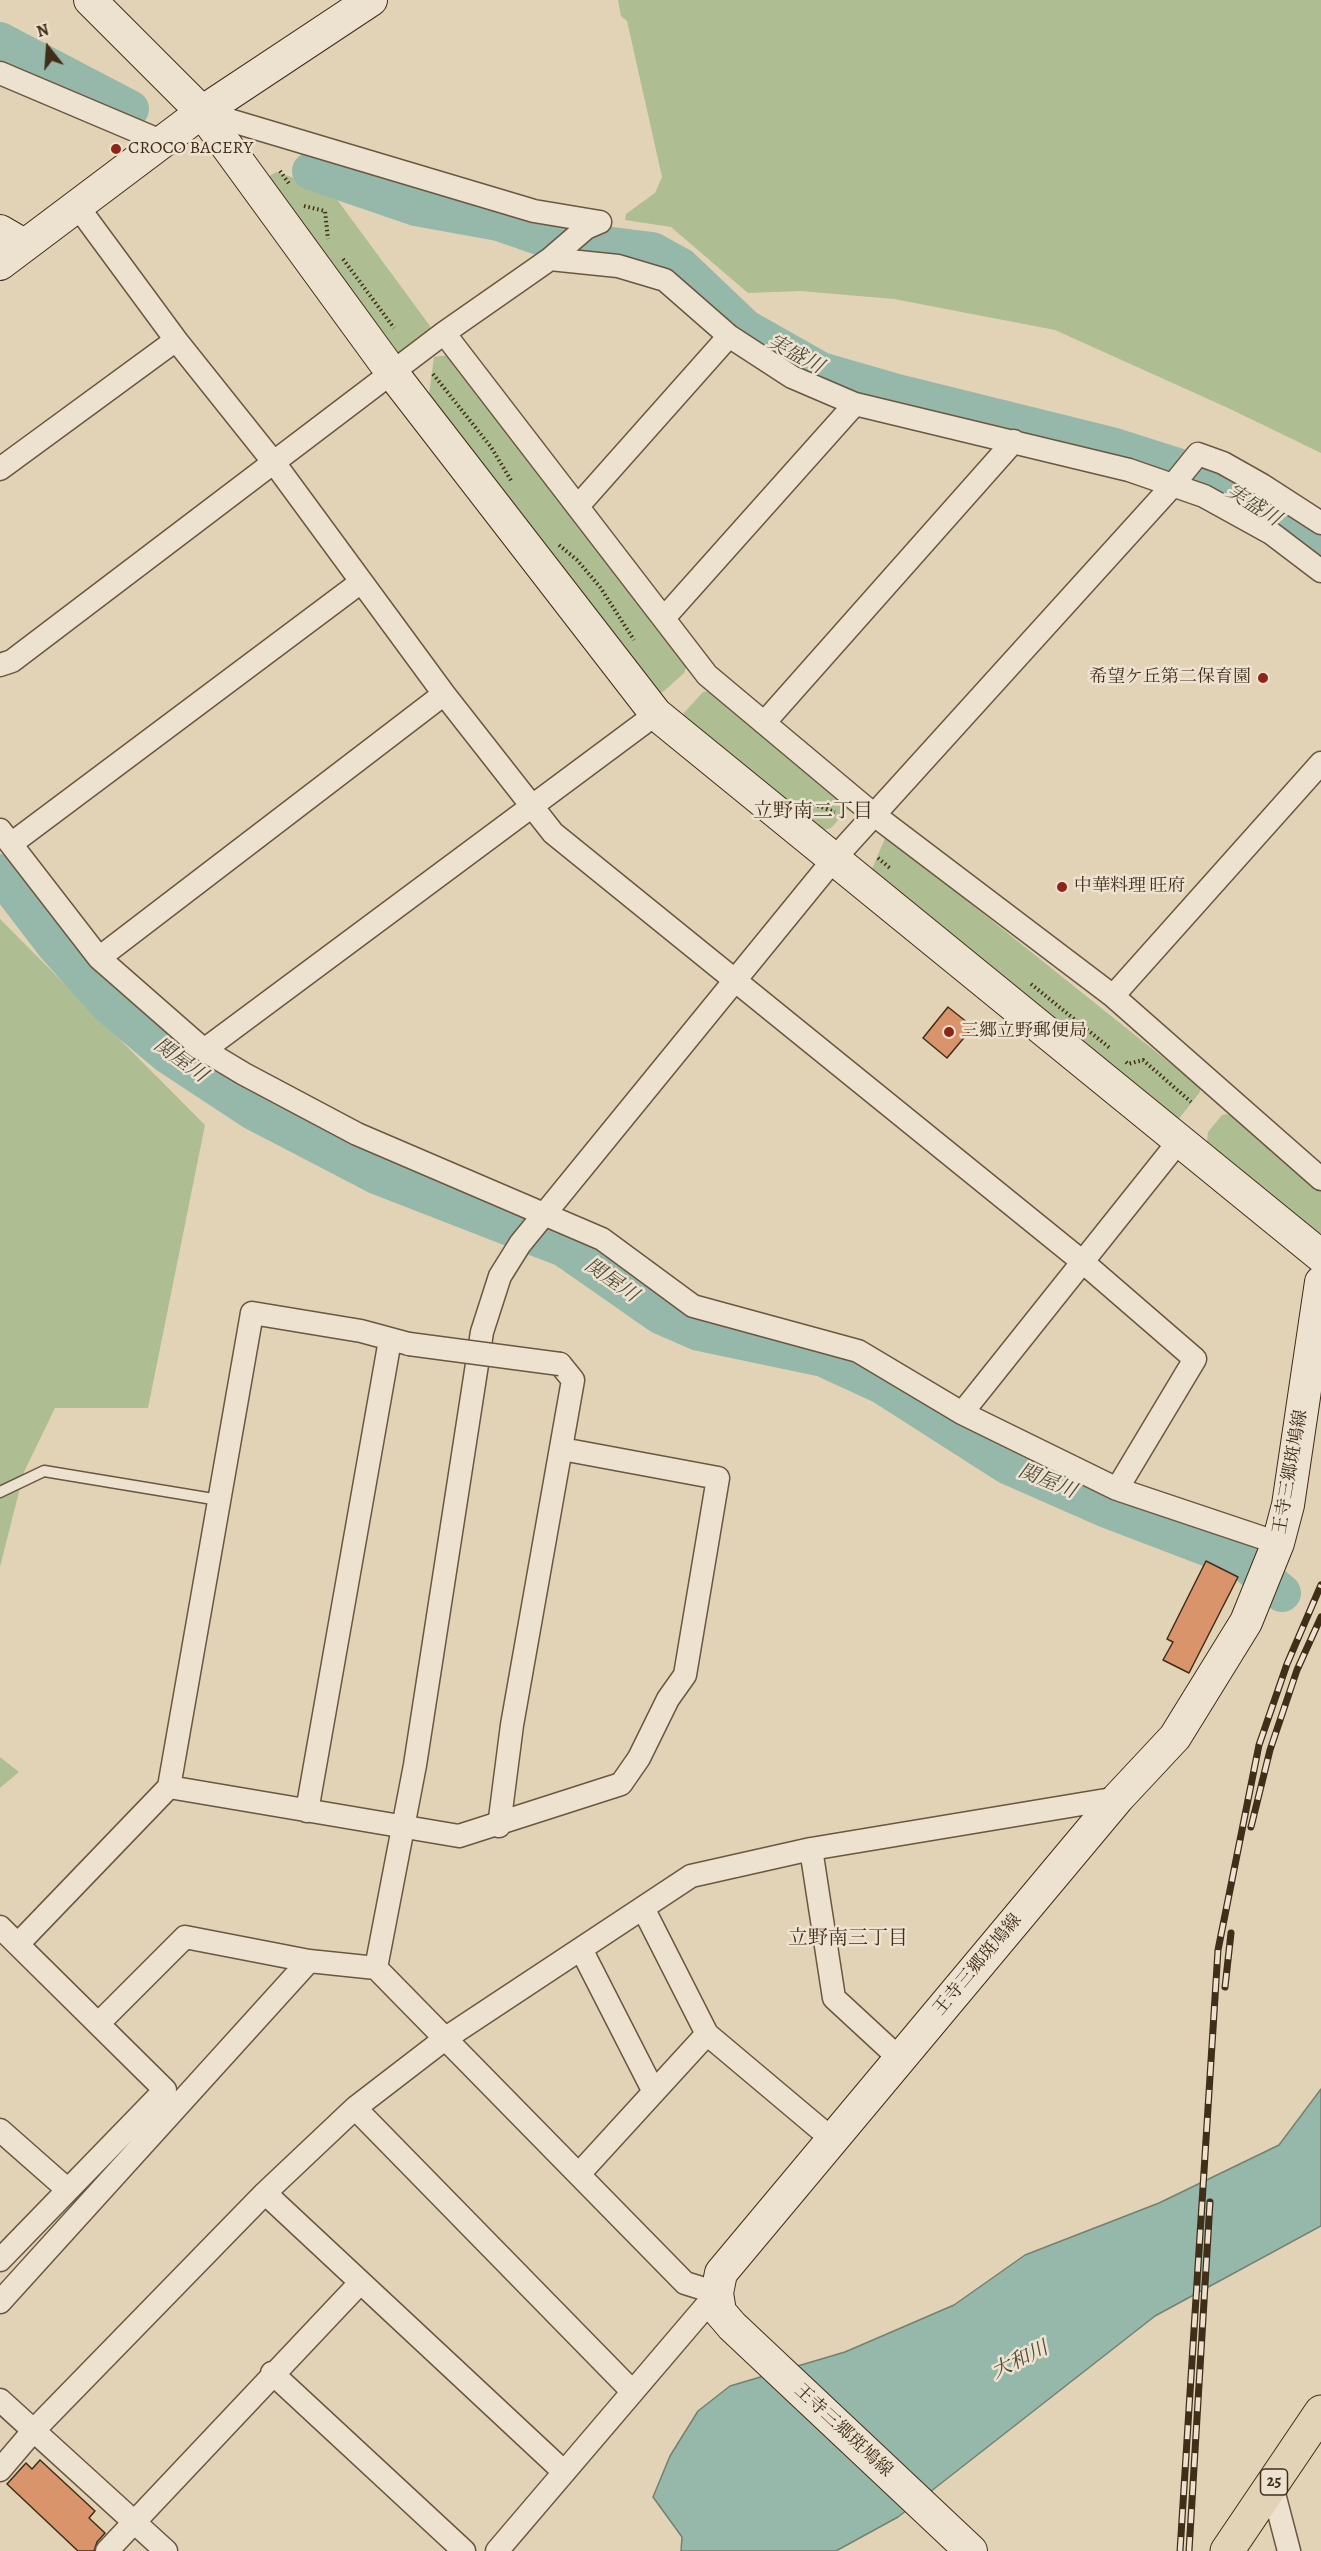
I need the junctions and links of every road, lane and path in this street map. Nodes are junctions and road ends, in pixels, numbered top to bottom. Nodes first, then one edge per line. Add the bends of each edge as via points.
1 (90, 0) edge
2 (371, 0) edge
3 (0, 73) edge
4 (202, 112) junction
5 (163, 142) junction
6 (280, 171) dead end
7 (293, 189) dead end
8 (299, 198) dead end
9 (78, 207) junction
10 (12, 238) edge
11 (334, 248) dead end
12 (341, 255) dead end
13 (556, 255) junction
14 (0, 264) edge
15 (394, 328) dead end
16 (444, 333) junction
17 (729, 336) junction
18 (176, 340) junction
19 (393, 374) junction
20 (433, 374) dead end
21 (855, 404) junction
22 (1014, 441) junction
23 (275, 464) junction
24 (0, 469) edge
25 (1176, 481) junction
26 (516, 489) dead end
27 (578, 506) junction
28 (1321, 523) edge
29 (550, 538) dead end
30 (1321, 571) edge
31 (362, 582) junction
32 (664, 618) junction
33 (635, 644) dead end
34 (0, 665) edge
35 (444, 694) junction
36 (656, 714) junction
37 (764, 723) junction
38 (1321, 764) edge
39 (531, 806) junction
40 (873, 814) junction
41 (6, 837) edge
42 (878, 858) dead end
43 (834, 859) junction
44 (897, 874) dead end
45 (99, 958) junction
46 (736, 980) junction
47 (1028, 982) dead end
48 (1113, 996) junction
49 (204, 1050) junction
50 (1112, 1050) dead end
51 (1120, 1057) dead end
52 (1191, 1102) dead end
53 (1179, 1140) junction
54 (1321, 1179) edge
55 (540, 1220) junction
56 (1321, 1256) edge
57 (1084, 1263) junction
58 (1321, 1282) edge
59 (399, 1342) junction
60 (962, 1413) junction
61 (562, 1449) junction
62 (1117, 1489) junction
63 (0, 1492) edge
64 (219, 1500) junction
65 (1269, 1565) junction
66 (169, 1787) junction
67 (1118, 1798) junction
68 (307, 1811) junction
69 (404, 1826) junction
70 (499, 1826) junction
71 (811, 1849) junction
72 (643, 1908) junction
73 (0, 1926) edge
74 (19, 1943) junction
75 (581, 1949) junction
76 (309, 1961) junction
77 (376, 1968) junction
78 (99, 2023) junction
79 (707, 2034) junction
80 (446, 2038) junction
81 (900, 2059) junction
82 (654, 2092) junction
83 (355, 2108) junction
84 (0, 2130) edge
85 (832, 2140) junction
86 (579, 2174) junction
87 (68, 2190) junction
88 (265, 2193) junction
89 (0, 2260) edge
90 (360, 2283) junction
91 (717, 2293) junction
92 (0, 2302) edge
93 (272, 2373) junction
94 (632, 2390) junction
95 (0, 2400) edge
96 (1321, 2412) edge
97 (34, 2430) junction
98 (0, 2470) edge
99 (563, 2471) junction
100 (1272, 2486) junction
101 (135, 2522) junction
102 (107, 2551) edge
103 (166, 2551) edge
104 (464, 2551) edge
105 (497, 2551) edge
106 (971, 2551) edge
107 (1227, 2551) edge
108 (1289, 2551) edge

1 - 4 street
2 - 4 street
3 - 5 street
4 - 5 street
4 - 13 street via 534,211 600,222 586,228
4 - 19 street
5 - 9 street
6 - 7 path
8 - 11 path via 305,207 325,211 328,240
9 - 10 street
9 - 18 street
10 - 14 street
12 - 15 path
13 - 16 street
13 - 17 street via 618,266 664,280
16 - 19 street
16 - 27 street
17 - 21 street via 792,377
17 - 27 street
18 - 23 street
18 - 24 street
19 - 23 street
19 - 36 street
20 - 26 path via 491,447
21 - 22 street
21 - 32 street
22 - 25 street
22 - 37 street
23 - 31 street
23 - 34 street via 12,661
25 - 28 street via 1198,454 1262,484
25 - 30 street via 1270,533
25 - 40 street
27 - 32 street
29 - 33 path via 578,560
31 - 35 street
31 - 41 street
32 - 37 street via 707,675
35 - 39 street
35 - 45 street
36 - 39 street
36 - 43 street
37 - 40 street
38 - 48 street
39 - 46 street via 553,832
39 - 49 street
40 - 43 street
40 - 48 street
41 - 45 street
42 - 44 path
43 - 46 street
43 - 53 street
45 - 49 street
46 - 55 street
46 - 57 street
47 - 50 path
48 - 54 street
49 - 55 street via 357,1134
51 - 52 path via 1128,1064 1143,1060
53 - 56 street
53 - 57 street
55 - 60 street via 602,1239 693,1306 858,1351
55 - 69 street via 500,1276 482,1332
57 - 60 street
57 - 62 street via 1195,1359
58 - 65 street, 王寺三郷斑鳩線 via 1288,1505
59 - 61 street, bridge via 560,1364 573,1380
59 - 64 street via 361,1331 252,1313
59 - 68 street
60 - 62 street
61 - 70 street via 512,1725
61 - 70 street via 718,1478 685,1675 668,1699 639,1758 621,1784
62 - 65 street
63 - 64 lane via 44,1471
64 - 66 street
65 - 67 street, 王寺三郷斑鳩線 via 1246,1622 1175,1737
66 - 68 street
66 - 74 street
67 - 71 street
67 - 81 street, 王寺三郷斑鳩線
68 - 69 street
69 - 70 street via 459,1836
69 - 77 street
71 - 72 street via 691,1876
71 - 81 street via 834,1998
72 - 75 street
72 - 79 street
73 - 74 street
74 - 78 street
75 - 80 street
75 - 82 street
76 - 77 street
76 - 78 street via 185,1937
76 - 92 street
77 - 80 street
78 - 87 street via 165,2090
79 - 82 street
79 - 85 street
80 - 83 street
80 - 86 street
81 - 85 street, 王寺三郷斑鳩線
82 - 86 street
83 - 88 street
83 - 94 street
84 - 87 street
85 - 91 street, 王寺三郷斑鳩線 via 721,2272
86 - 91 street via 685,2283
87 - 89 street
88 - 90 street
88 - 97 street
90 - 93 street
90 - 99 street
91 - 94 street
91 - 106 street, 王寺三郷斑鳩線 via 720,2312 732,2326
93 - 101 street
93 - 104 street
94 - 99 street
95 - 97 street
96 - 100 highway, 25
97 - 98 street
97 - 101 street
99 - 105 street
100 - 107 highway, 25
100 - 108 street
101 - 102 street
101 - 103 street

